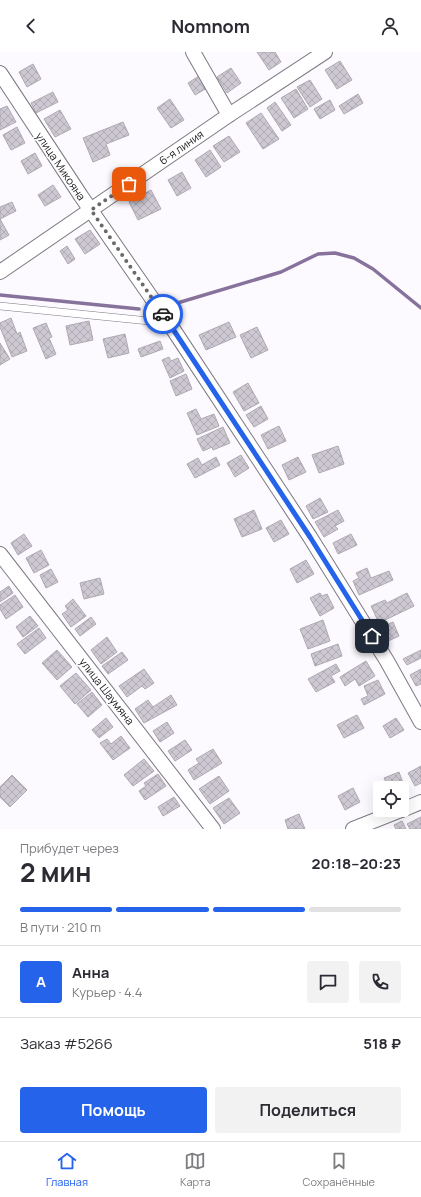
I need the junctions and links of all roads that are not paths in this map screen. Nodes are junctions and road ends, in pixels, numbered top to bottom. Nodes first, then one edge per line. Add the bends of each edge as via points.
1 (194, 52) edge
2 (324, 52) edge
3 (0, 73) edge
4 (229, 115) junction
5 (91, 210) junction
6 (0, 272) edge
7 (0, 306) edge
8 (169, 323) junction
9 (0, 554) edge
10 (421, 722) edge
11 (421, 802) edge
12 (409, 807) edge
13 (384, 817) edge
14 (213, 829) edge
15 (353, 829) edge

1 - 4 street
2 - 4 street, 6-я линия
3 - 5 street, улица Микояна
4 - 5 street, 6-я линия
5 - 6 street, 6-я линия
5 - 8 street, улица Микояна
7 - 8 lane
8 - 10 street, улица Микояна via 310,537 387,661
9 - 14 street, улица Шаумяна
11 - 12 street
13 - 15 street

